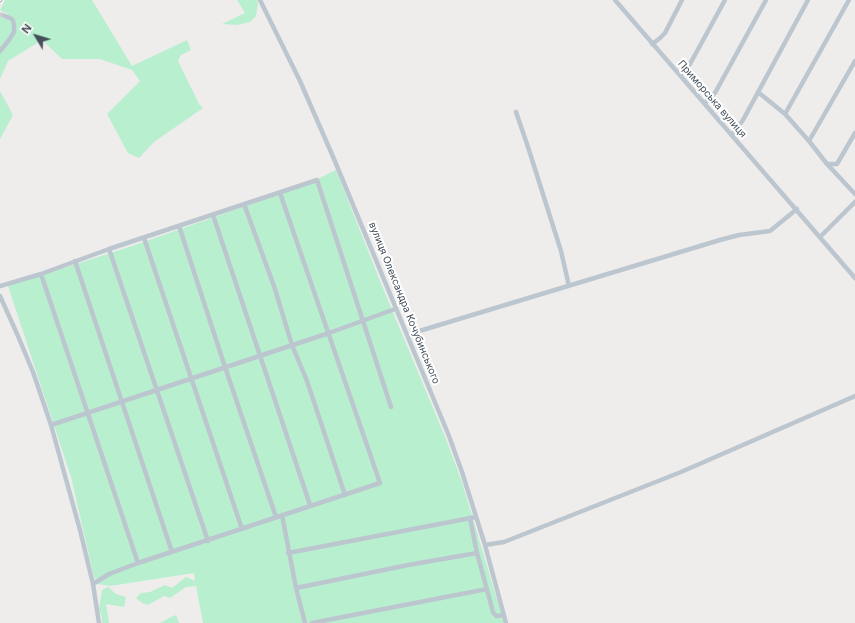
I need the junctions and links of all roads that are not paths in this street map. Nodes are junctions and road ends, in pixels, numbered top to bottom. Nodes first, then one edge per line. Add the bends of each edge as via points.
1 (260, 0) edge
2 (615, 0) edge
3 (682, 0) edge
4 (725, 0) edge
5 (766, 0) edge
6 (808, 0) edge
7 (849, 0) edge
8 (5, 16) tunnel mouth
9 (652, 44) junction
10 (0, 51) edge
11 (855, 61) edge
12 (680, 76) junction
13 (758, 92) junction
14 (705, 103) junction
15 (516, 112) dead end
16 (785, 114) junction
17 (855, 133) edge
18 (732, 135) junction
19 (809, 141) junction
20 (827, 164) junction
21 (280, 192) junction
22 (855, 194) edge
23 (855, 202) edge
24 (244, 204) junction
25 (797, 209) junction
26 (213, 215) junction
27 (179, 226) junction
28 (820, 237) junction
29 (144, 238) junction
30 (109, 249) junction
31 (75, 261) junction
32 (41, 274) junction
33 (855, 278) edge
34 (0, 286) edge
35 (569, 286) junction
36 (0, 296) edge
37 (395, 309) junction
38 (363, 320) junction
39 (416, 332) dead end
40 (329, 333) junction
41 (292, 345) junction
42 (259, 356) junction
43 (225, 367) junction
44 (191, 379) junction
45 (157, 390) junction
46 (855, 396) edge
47 (122, 402) junction
48 (391, 407) dead end
49 (88, 413) junction
50 (51, 425) junction
51 (345, 495) junction
52 (310, 505) junction
53 (282, 515) junction
54 (276, 517) junction
55 (476, 517) junction
56 (470, 518) junction
57 (242, 529) junction
58 (208, 541) junction
59 (485, 545) junction
60 (172, 552) junction
61 (288, 553) junction
62 (477, 553) junction
63 (138, 563) junction
64 (92, 584) junction
65 (296, 588) junction
66 (487, 589) junction
67 (504, 615) junction
68 (99, 623) edge
69 (305, 623) edge
70 (312, 623) edge
71 (506, 623) edge

1 - 37 street, вулиця Олександра Кочубинського via 306,92
2 - 9 street, Приморська вулиця
3 - 9 street via 665,33
4 - 12 street via 690,64
5 - 14 street via 715,93
6 - 13 street
7 - 16 street
8 - 10 street via 12,20 14,32
9 - 12 street, Приморська вулиця
11 - 19 street
12 - 14 street, Приморська вулиця
13 - 16 street
13 - 18 street
14 - 18 street, Приморська вулиця
15 - 35 street via 561,251
16 - 19 street
17 - 20 street via 837,164
18 - 25 street, Приморська вулиця
19 - 20 street
20 - 22 street
21 - 24 street
21 - 38 street via 317,180
21 - 40 street
23 - 28 street
24 - 26 street
24 - 41 street
25 - 28 street, Приморська вулиця
25 - 35 street via 770,231 739,235
26 - 27 street
26 - 42 street
27 - 29 street
27 - 43 street
28 - 33 street, Приморська вулиця
29 - 30 street
29 - 44 street
30 - 31 street
30 - 45 street
31 - 32 street
31 - 47 street
32 - 34 street
32 - 49 street
35 - 39 street
36 - 50 street via 33,372
37 - 38 street
37 - 55 street, вулиця Олександра Кочубинського via 449,436
38 - 40 street
38 - 48 street
40 - 41 street
40 - 51 street via 380,483
41 - 42 street
41 - 51 street via 307,381
42 - 43 street
42 - 52 street
43 - 44 street
43 - 54 street
44 - 45 street
44 - 57 street
45 - 47 street
45 - 58 street
46 - 59 street via 680,472 516,538
47 - 49 street
47 - 60 street
49 - 50 street
49 - 63 street
50 - 64 street via 74,505
51 - 52 street
52 - 53 street
53 - 54 street
53 - 61 street
54 - 57 street
55 - 56 street
55 - 59 street, вулиця Олександра Кочубинського
56 - 61 street
56 - 62 street
57 - 58 street
58 - 60 street
59 - 67 street, вулиця Олександра Кочубинського
60 - 63 street
61 - 65 street
62 - 65 street
62 - 66 street
63 - 64 street via 109,574
64 - 68 street
65 - 69 street
66 - 67 street via 493,612 496,616
66 - 70 street
67 - 71 street, вулиця Олександра Кочубинського

